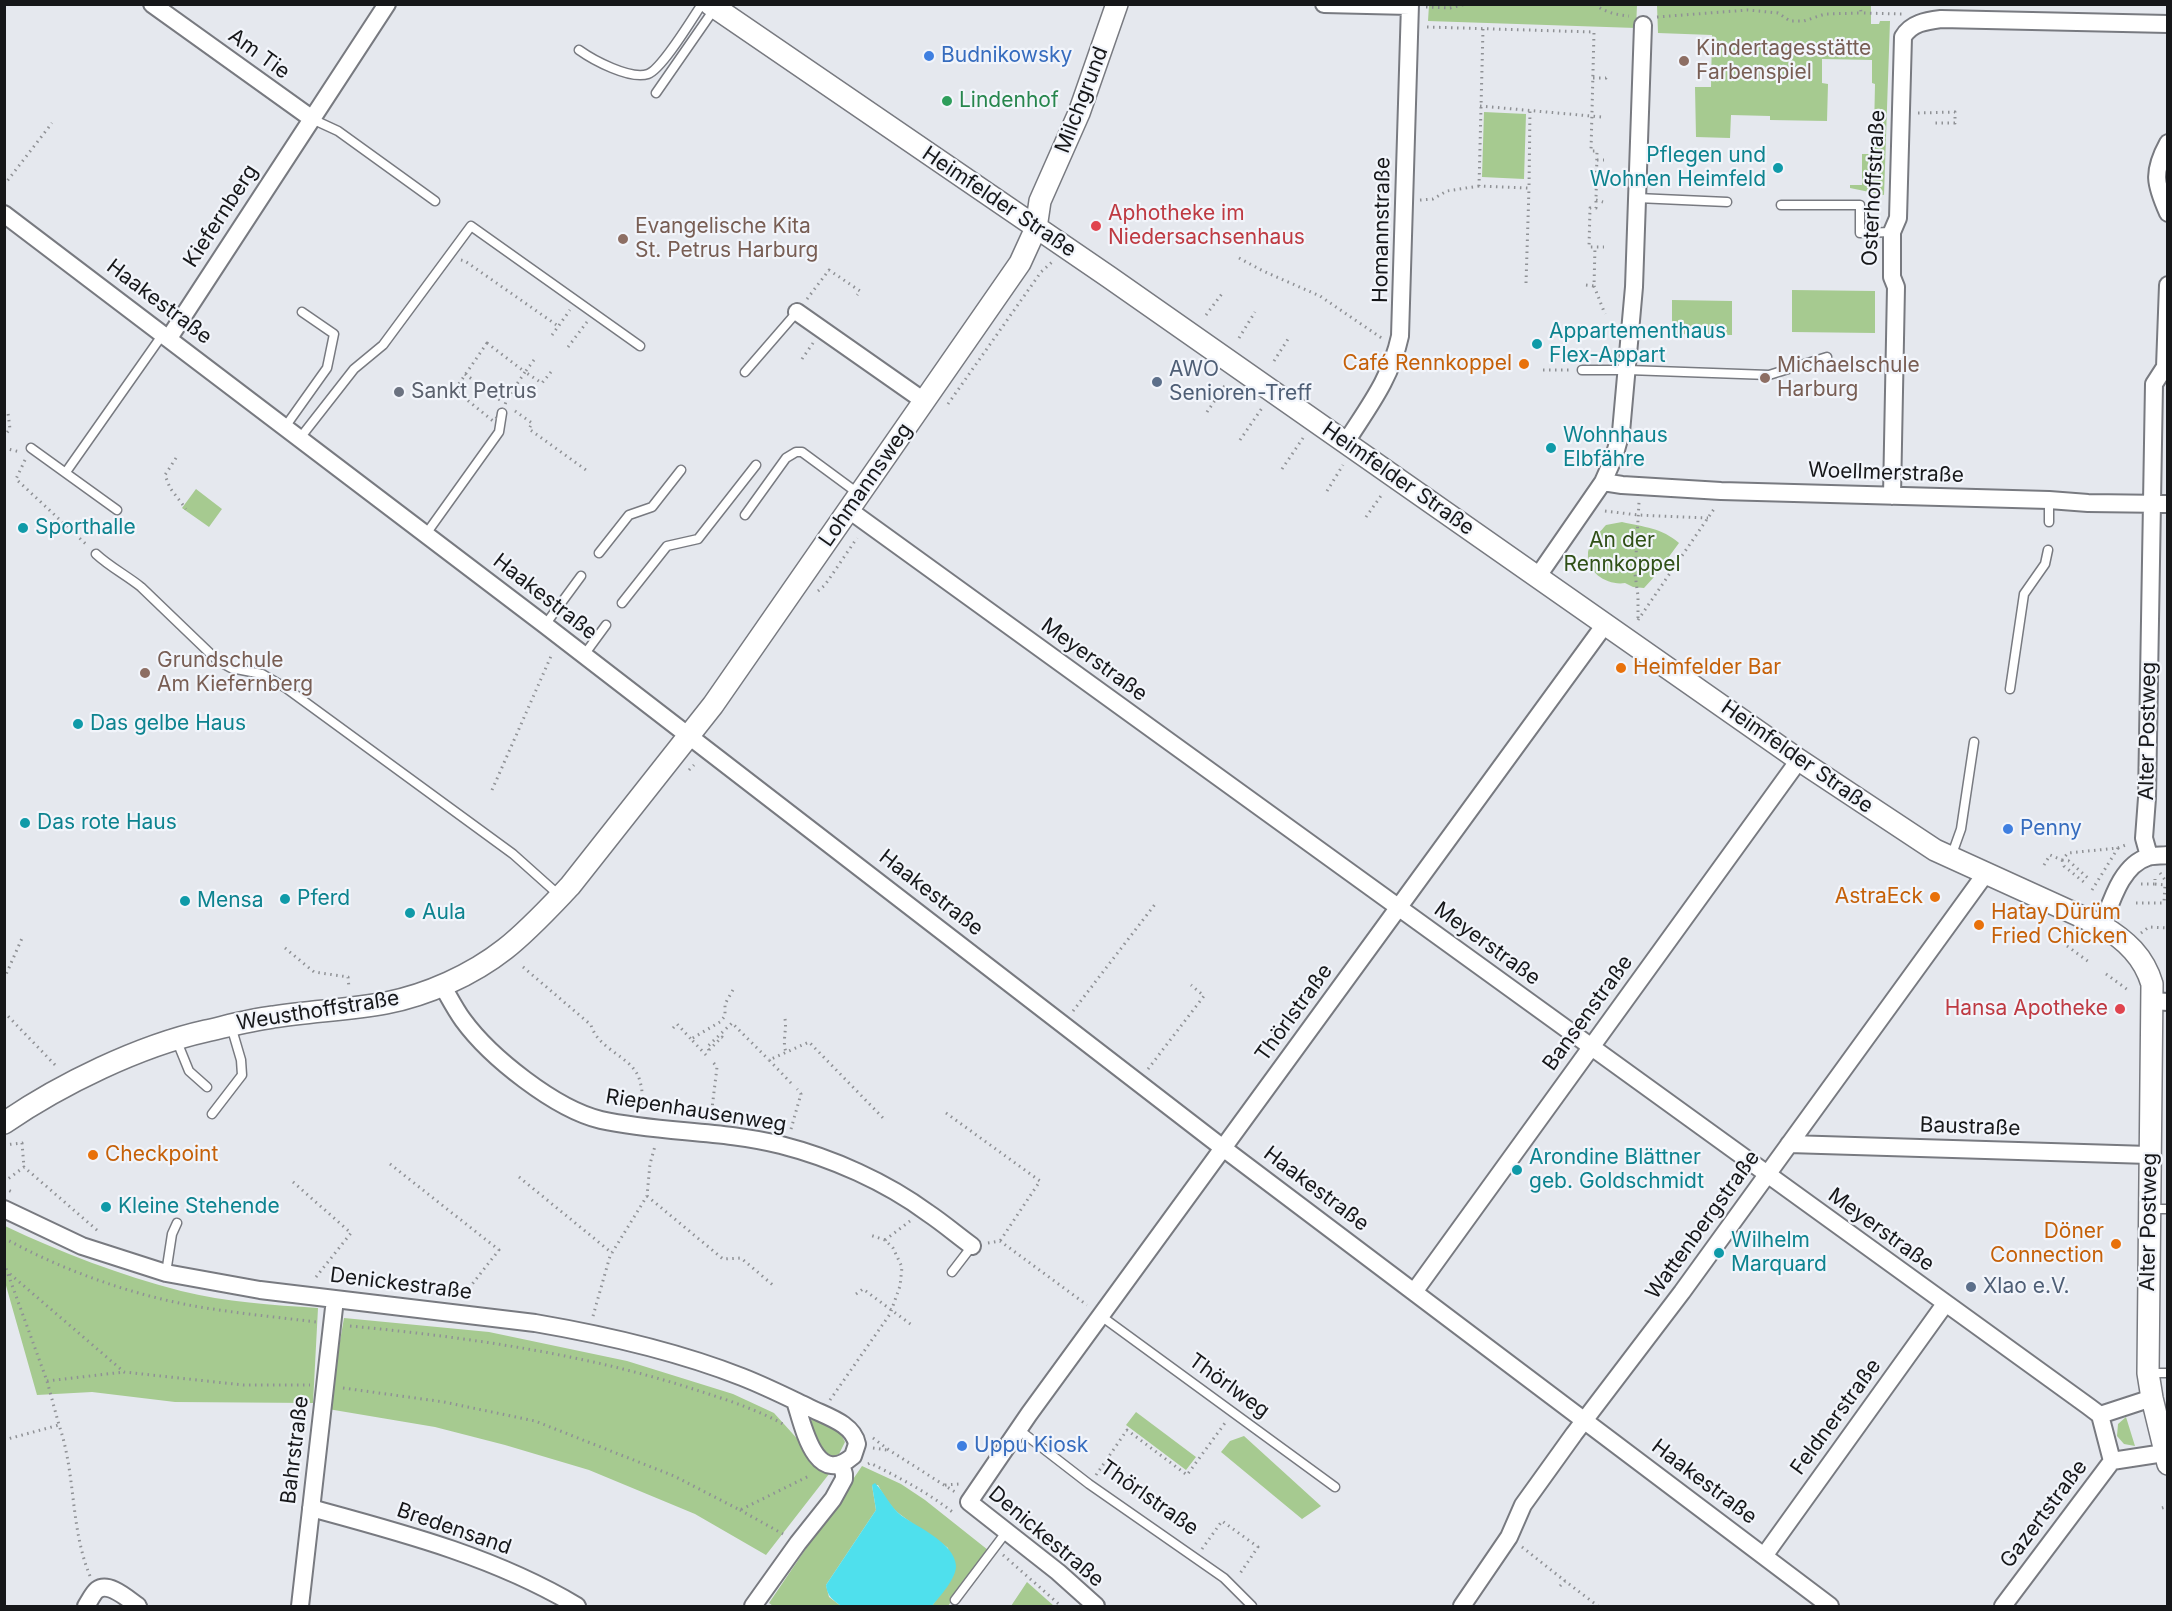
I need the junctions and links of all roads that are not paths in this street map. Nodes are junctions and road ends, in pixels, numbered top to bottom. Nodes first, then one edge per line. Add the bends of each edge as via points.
1 (152, 4) edge
2 (387, 4) edge
3 (1117, 4) edge
4 (1324, 4) edge
5 (1410, 5) edge
6 (709, 6) edge
7 (1642, 19) road end
8 (2168, 24) edge
9 (579, 50) dead end
10 (656, 93) dead end
11 (311, 118) junction
12 (2168, 143) edge
13 (1637, 198) junction
14 (435, 201) dead end
15 (1727, 202) dead end
16 (1781, 206) dead end
17 (2168, 213) edge
18 (4, 214) edge
19 (1036, 228) junction
20 (1892, 232) junction
21 (2168, 285) edge
22 (302, 312) dead end
23 (797, 312) joint
24 (166, 336) junction
25 (640, 346) dead end
26 (1827, 357) dead end
27 (1582, 370) road end
28 (1628, 370) junction
29 (746, 372) dead end
30 (924, 401) junction
31 (503, 409) road end
32 (285, 427) junction
33 (300, 438) junction
34 (1346, 442) junction
35 (31, 448) road end
36 (756, 465) dead end
37 (681, 470) dead end
38 (66, 472) junction
39 (1603, 482) junction
40 (1892, 496) junction
41 (2049, 500) junction
42 (854, 502) junction
43 (2160, 503) edge
44 (117, 510) dead end
45 (745, 515) dead end
46 (2049, 522) dead end
47 (426, 534) junction
48 (2048, 550) dead end
49 (599, 553) dead end
50 (96, 554) road end
51 (581, 576) dead end
52 (1538, 576) junction
53 (622, 603) dead end
54 (1606, 623) junction
55 (545, 625) junction
56 (606, 625) dead end
57 (584, 655) junction
58 (2010, 689) dead end
59 (688, 736) junction
60 (1974, 742) dead end
61 (1799, 760) junction
62 (2168, 855) edge
63 (2149, 856) junction
64 (1951, 858) junction
65 (1986, 873) junction
66 (560, 896) junction
67 (1398, 908) junction
68 (2102, 926) junction
69 (442, 985) junction
70 (2160, 1001) edge
71 (231, 1025) junction
72 (176, 1040) junction
73 (1591, 1048) junction
74 (207, 1087) dead end
75 (212, 1114) dead end
76 (4, 1122) edge
77 (1789, 1144) junction
78 (1223, 1148) junction
79 (2149, 1155) junction
80 (1767, 1174) junction
81 (4, 1209) edge
82 (2158, 1209) edge
83 (177, 1223) dead end
84 (972, 1246) joint
85 (952, 1272) dead end
86 (166, 1273) junction
87 (1414, 1292) junction
88 (335, 1299) junction
89 (1945, 1304) junction
90 (1101, 1316) junction
91 (2158, 1373) edge
92 (2152, 1398) junction
93 (795, 1401) junction
94 (2100, 1415) junction
95 (1586, 1421) junction
96 (1018, 1430) junction
97 (2166, 1458) edge
98 (2112, 1461) junction
99 (836, 1467) junction
100 (1335, 1487) dead end
101 (969, 1502) joint
102 (311, 1508) junction
103 (1008, 1531) junction
104 (1764, 1557) junction
105 (955, 1600) dead end
106 (86, 1606) edge
107 (138, 1606) edge
108 (300, 1606) edge
109 (578, 1606) edge
110 (753, 1606) edge
111 (1096, 1606) edge
112 (1252, 1606) edge
113 (1461, 1606) edge
114 (1830, 1606) edge
115 (2003, 1606) edge

1 - 11 street, Am Tie
2 - 11 street, Kiefernberg
3 - 19 street, Milchgrund via 1078,113 1040,201
4 - 5 street
5 - 34 street, Homannstraße via 1402,318 1398,346 1384,384
6 - 9 lane via 648,74 623,71
6 - 10 lane
6 - 19 street, Heimfelder Straße
7 - 13 street
8 - 20 street, Osterhoffstraße via 1941,19 1916,26 1902,41 1898,218
11 - 14 lane via 338,130
11 - 24 street, Kiefernberg
12 - 17 street via 2158,160 2156,188
13 - 15 lane
13 - 28 street
16 - 20 lane via 1860,205 1860,233
18 - 24 street, Haakestraße
19 - 30 street, Lohmannsweg via 1020,263
19 - 34 street, Heimfelder Straße
20 - 40 street, Osterhoffstraße via 1892,277 1896,287
21 - 43 street, Alter Postweg via 2165,368 2154,384
22 - 32 lane via 334,334 327,368
23 - 29 lane
23 - 30 street
24 - 32 street, Haakestraße
24 - 38 lane
25 - 33 lane via 471,226 383,345 354,369
26 - 28 lane via 1769,375
27 - 28 lane
28 - 39 street via 1621,432
30 - 42 street, Lohmannsweg
31 - 47 lane via 499,432
32 - 33 street, Haakestraße
33 - 47 street, Haakestraße
34 - 52 street, Heimfelder Straße
35 - 38 lane
36 - 53 lane via 698,539 667,546
37 - 49 lane via 652,507 629,515
38 - 44 lane
39 - 40 street, Woellmerstraße via 1722,491
39 - 52 street
40 - 41 street, Woellmerstraße
41 - 43 street, Woellmerstraße
41 - 46 lane
42 - 45 lane via 802,452 796,452 786,458
42 - 59 street, Lohmannsweg
42 - 67 street, Meyerstraße
43 - 63 street, Alter Postweg via 2144,838
47 - 55 street, Haakestraße
48 - 58 lane via 2046,564 2024,594
50 - 66 lane via 141,587 218,661 231,668 262,674 286,688 513,854
51 - 55 lane
52 - 54 street, Heimfelder Straße
54 - 61 street, Heimfelder Straße
54 - 67 street, Thörlstraße
55 - 57 street, Haakestraße
56 - 57 lane
57 - 59 street, Haakestraße
59 - 66 street, Weusthoffstraße
59 - 78 street, Haakestraße
60 - 64 lane via 1961,829
61 - 64 street, Heimfelder Straße
61 - 73 street, Bansenstraße
62 - 63 street
63 - 68 street via 2122,880
64 - 65 street, Heimfelder Straße
65 - 68 street, Heimfelder Straße
65 - 77 street, Wattenbergstraße
66 - 69 street, Weusthoffstraße via 504,950
67 - 73 street, Meyerstraße
67 - 78 street, Thörlstraße
68 - 70 street, Alter Postweg via 2127,943 2141,960
69 - 71 street, Weusthoffstraße via 386,1003
69 - 84 street, Riepenhausenweg via 463,1020 500,1059 571,1109 612,1122 752,1139 799,1150 888,1188
70 - 79 street, Alter Postweg
71 - 72 street, Weusthoffstraße
71 - 75 lane via 242,1060 242,1075
72 - 74 lane via 189,1071
72 - 76 street, Weusthoffstraße via 146,1049 71,1083
73 - 80 street, Meyerstraße
73 - 87 street, Bansenstraße
77 - 79 street, Baustraße
77 - 80 street, Wattenbergstraße
78 - 87 street, Haakestraße
78 - 90 street, Thörlstraße
79 - 82 street, Alter Postweg
80 - 89 street, Meyerstraße
80 - 95 street, Wattenbergstraße
81 - 86 street, Denickestraße via 82,1246
82 - 91 street, Alter Postweg
83 - 86 lane
84 - 85 lane
86 - 88 street, Denickestraße via 230,1286
87 - 95 street, Haakestraße
88 - 93 street, Denickestraße via 535,1323 616,1340 726,1371
88 - 102 street, Bahrstraße
89 - 94 street, Meyerstraße
89 - 104 street, Feldnerstraße
90 - 96 street, Thörlstraße
90 - 100 lane, Thörlweg
91 - 92 street, Alter Postweg
92 - 94 street
92 - 97 street, Alter Postweg
93 - 99 street via 816,1456
93 - 99 street, Denickestraße via 850,1428 856,1439 856,1453
94 - 98 street
95 - 104 street, Haakestraße
95 - 113 street, Wattenbergstraße via 1523,1505 1509,1537
96 - 101 street, Thörlstraße
96 - 112 lane, Thörlstraße via 1224,1578
97 - 98 street, Gazertstraße
98 - 115 street, Gazertstraße
99 - 110 street via 842,1485
101 - 103 street, Denickestraße
102 - 108 street, Bahrstraße
102 - 109 street, Bredensand via 442,1545 528,1579
103 - 105 lane
103 - 111 street, Denickestraße
104 - 114 street, Haakestraße
106 - 107 street via 97,1590 105,1588

